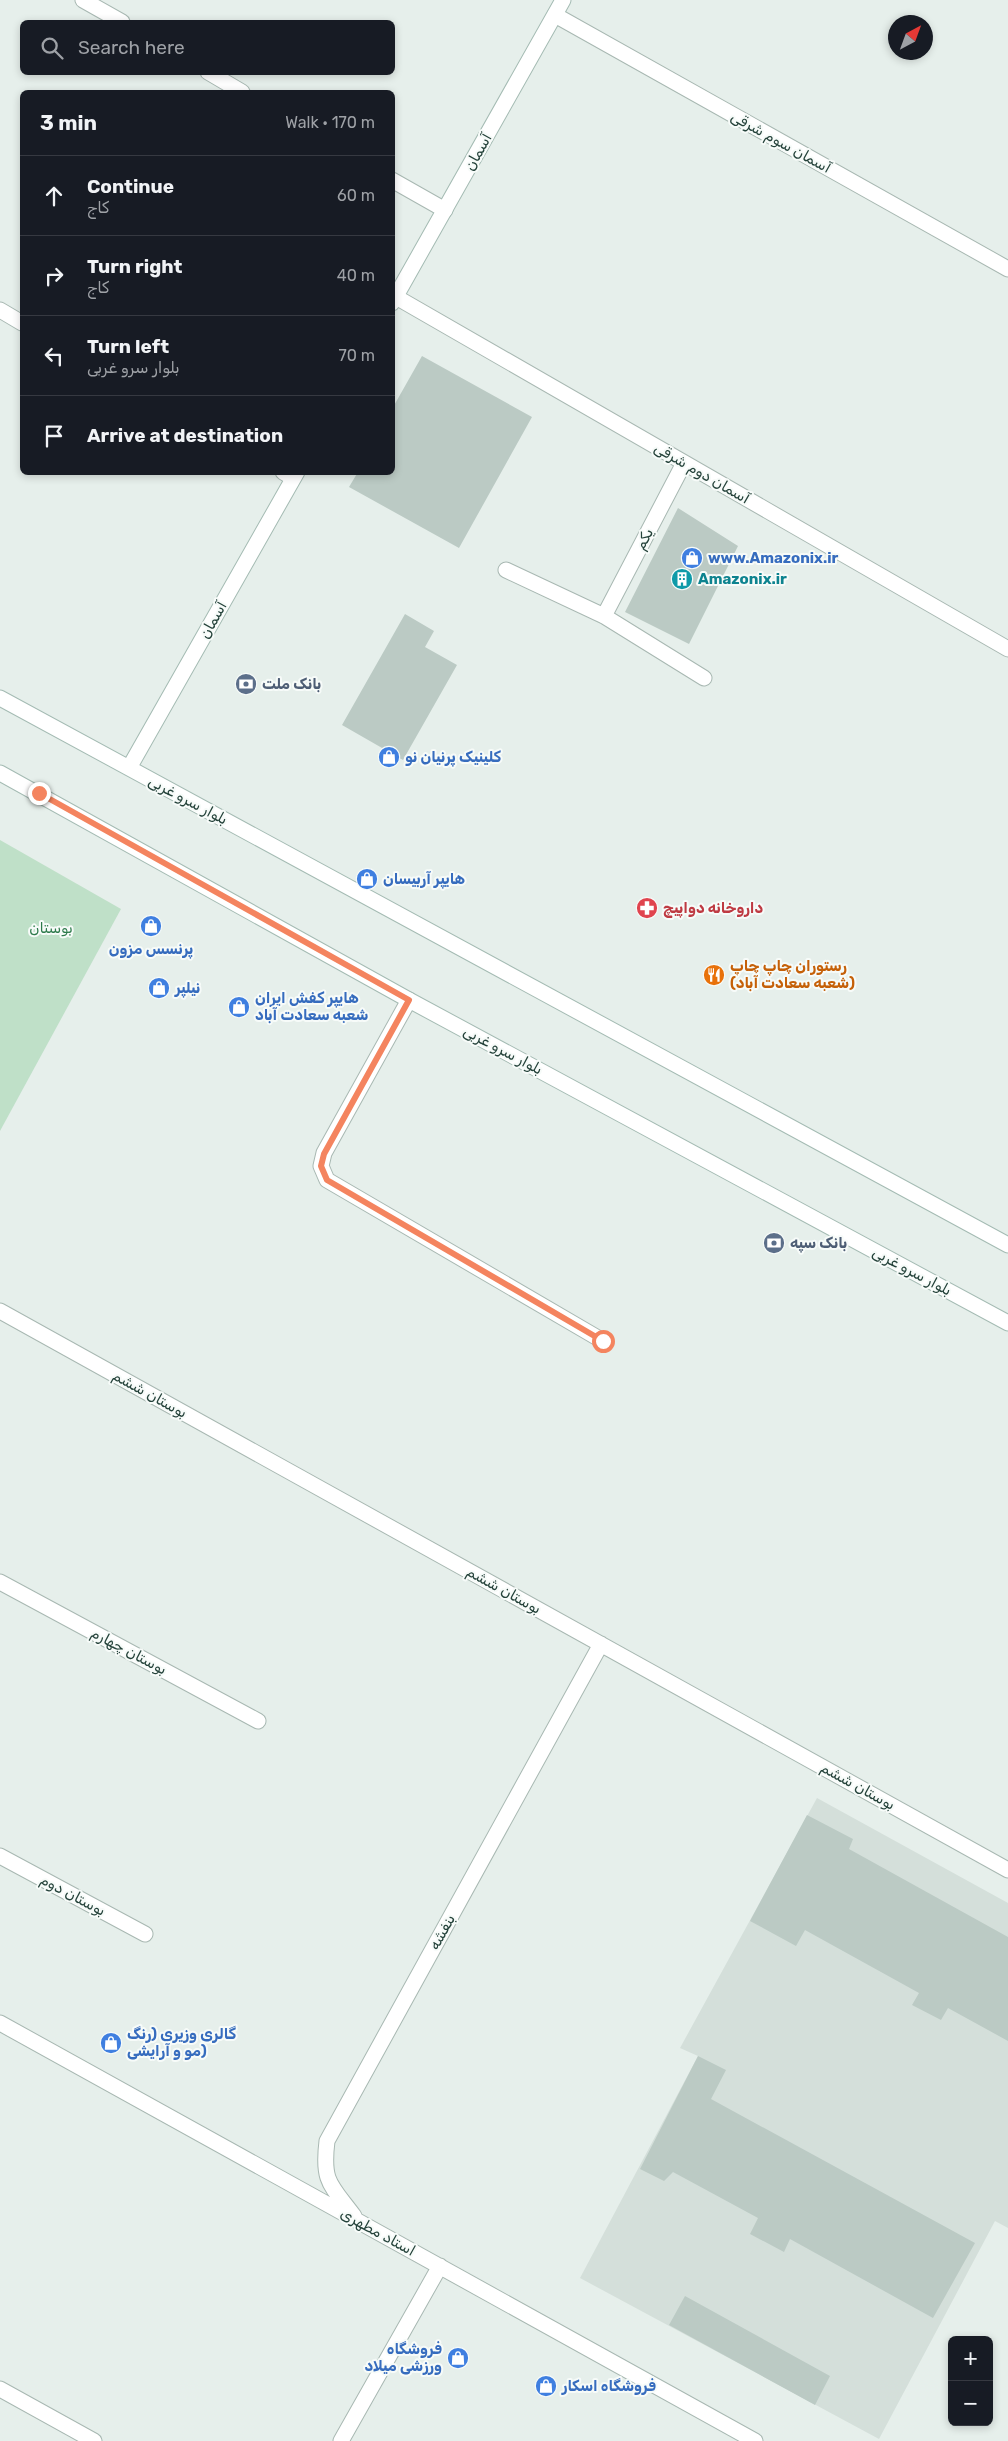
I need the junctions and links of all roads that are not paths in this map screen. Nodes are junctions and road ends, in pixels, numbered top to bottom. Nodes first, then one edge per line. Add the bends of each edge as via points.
1 (83, 0) edge
2 (563, 0) edge
3 (555, 15) junction
4 (118, 20) edge
5 (213, 75) edge
6 (239, 90) edge
7 (395, 182) edge
8 (445, 210) junction
9 (1008, 269) edge
10 (395, 298) edge
11 (395, 301) edge
12 (0, 310) edge
13 (20, 322) edge
14 (684, 463) junction
15 (290, 475) edge
16 (506, 570) dead end
17 (604, 616) junction
18 (1008, 649) edge
19 (704, 678) dead end
20 (0, 698) edge
21 (129, 768) junction
22 (0, 773) edge
23 (409, 1000) junction
24 (1008, 1246) edge
25 (0, 1311) edge
26 (1008, 1323) edge
27 (603, 1341) dead end
28 (0, 1582) edge
29 (601, 1644) junction
30 (258, 1721) dead end
31 (0, 1856) edge
32 (1008, 1870) edge
33 (145, 1934) dead end
34 (0, 2023) edge
35 (358, 2221) junction
36 (440, 2266) junction
37 (0, 2389) edge
38 (94, 2441) edge
39 (341, 2441) edge
40 (755, 2441) edge

1 - 4 street
2 - 3 street, آسمان
3 - 8 street, آسمان
3 - 9 street, آسمان سوم شرقی
5 - 6 street
7 - 8 street
8 - 10 street, آسمان
11 - 14 street, آسمان دوم شرقی
12 - 13 street
14 - 17 street, یکم
14 - 18 street, آسمان دوم شرقی
15 - 21 street, آسمان
16 - 17 street
17 - 19 street
20 - 21 street, بلوار سرو غربی
21 - 24 street, بلوار سرو غربی
22 - 23 street, بلوار سرو غربی
23 - 26 street, بلوار سرو غربی
23 - 27 street via 324,1154 321,1166 327,1180
25 - 29 street, بوستان ششم
28 - 30 street, بوستان چهارم
29 - 32 street, بوستان ششم
29 - 35 street, بنفشه via 327,2141 327,2180
31 - 33 street, بوستان دوم
34 - 35 street, استاد مطهری
35 - 36 street, استاد مطهری
36 - 39 street
36 - 40 street, استاد مطهری
37 - 38 street

